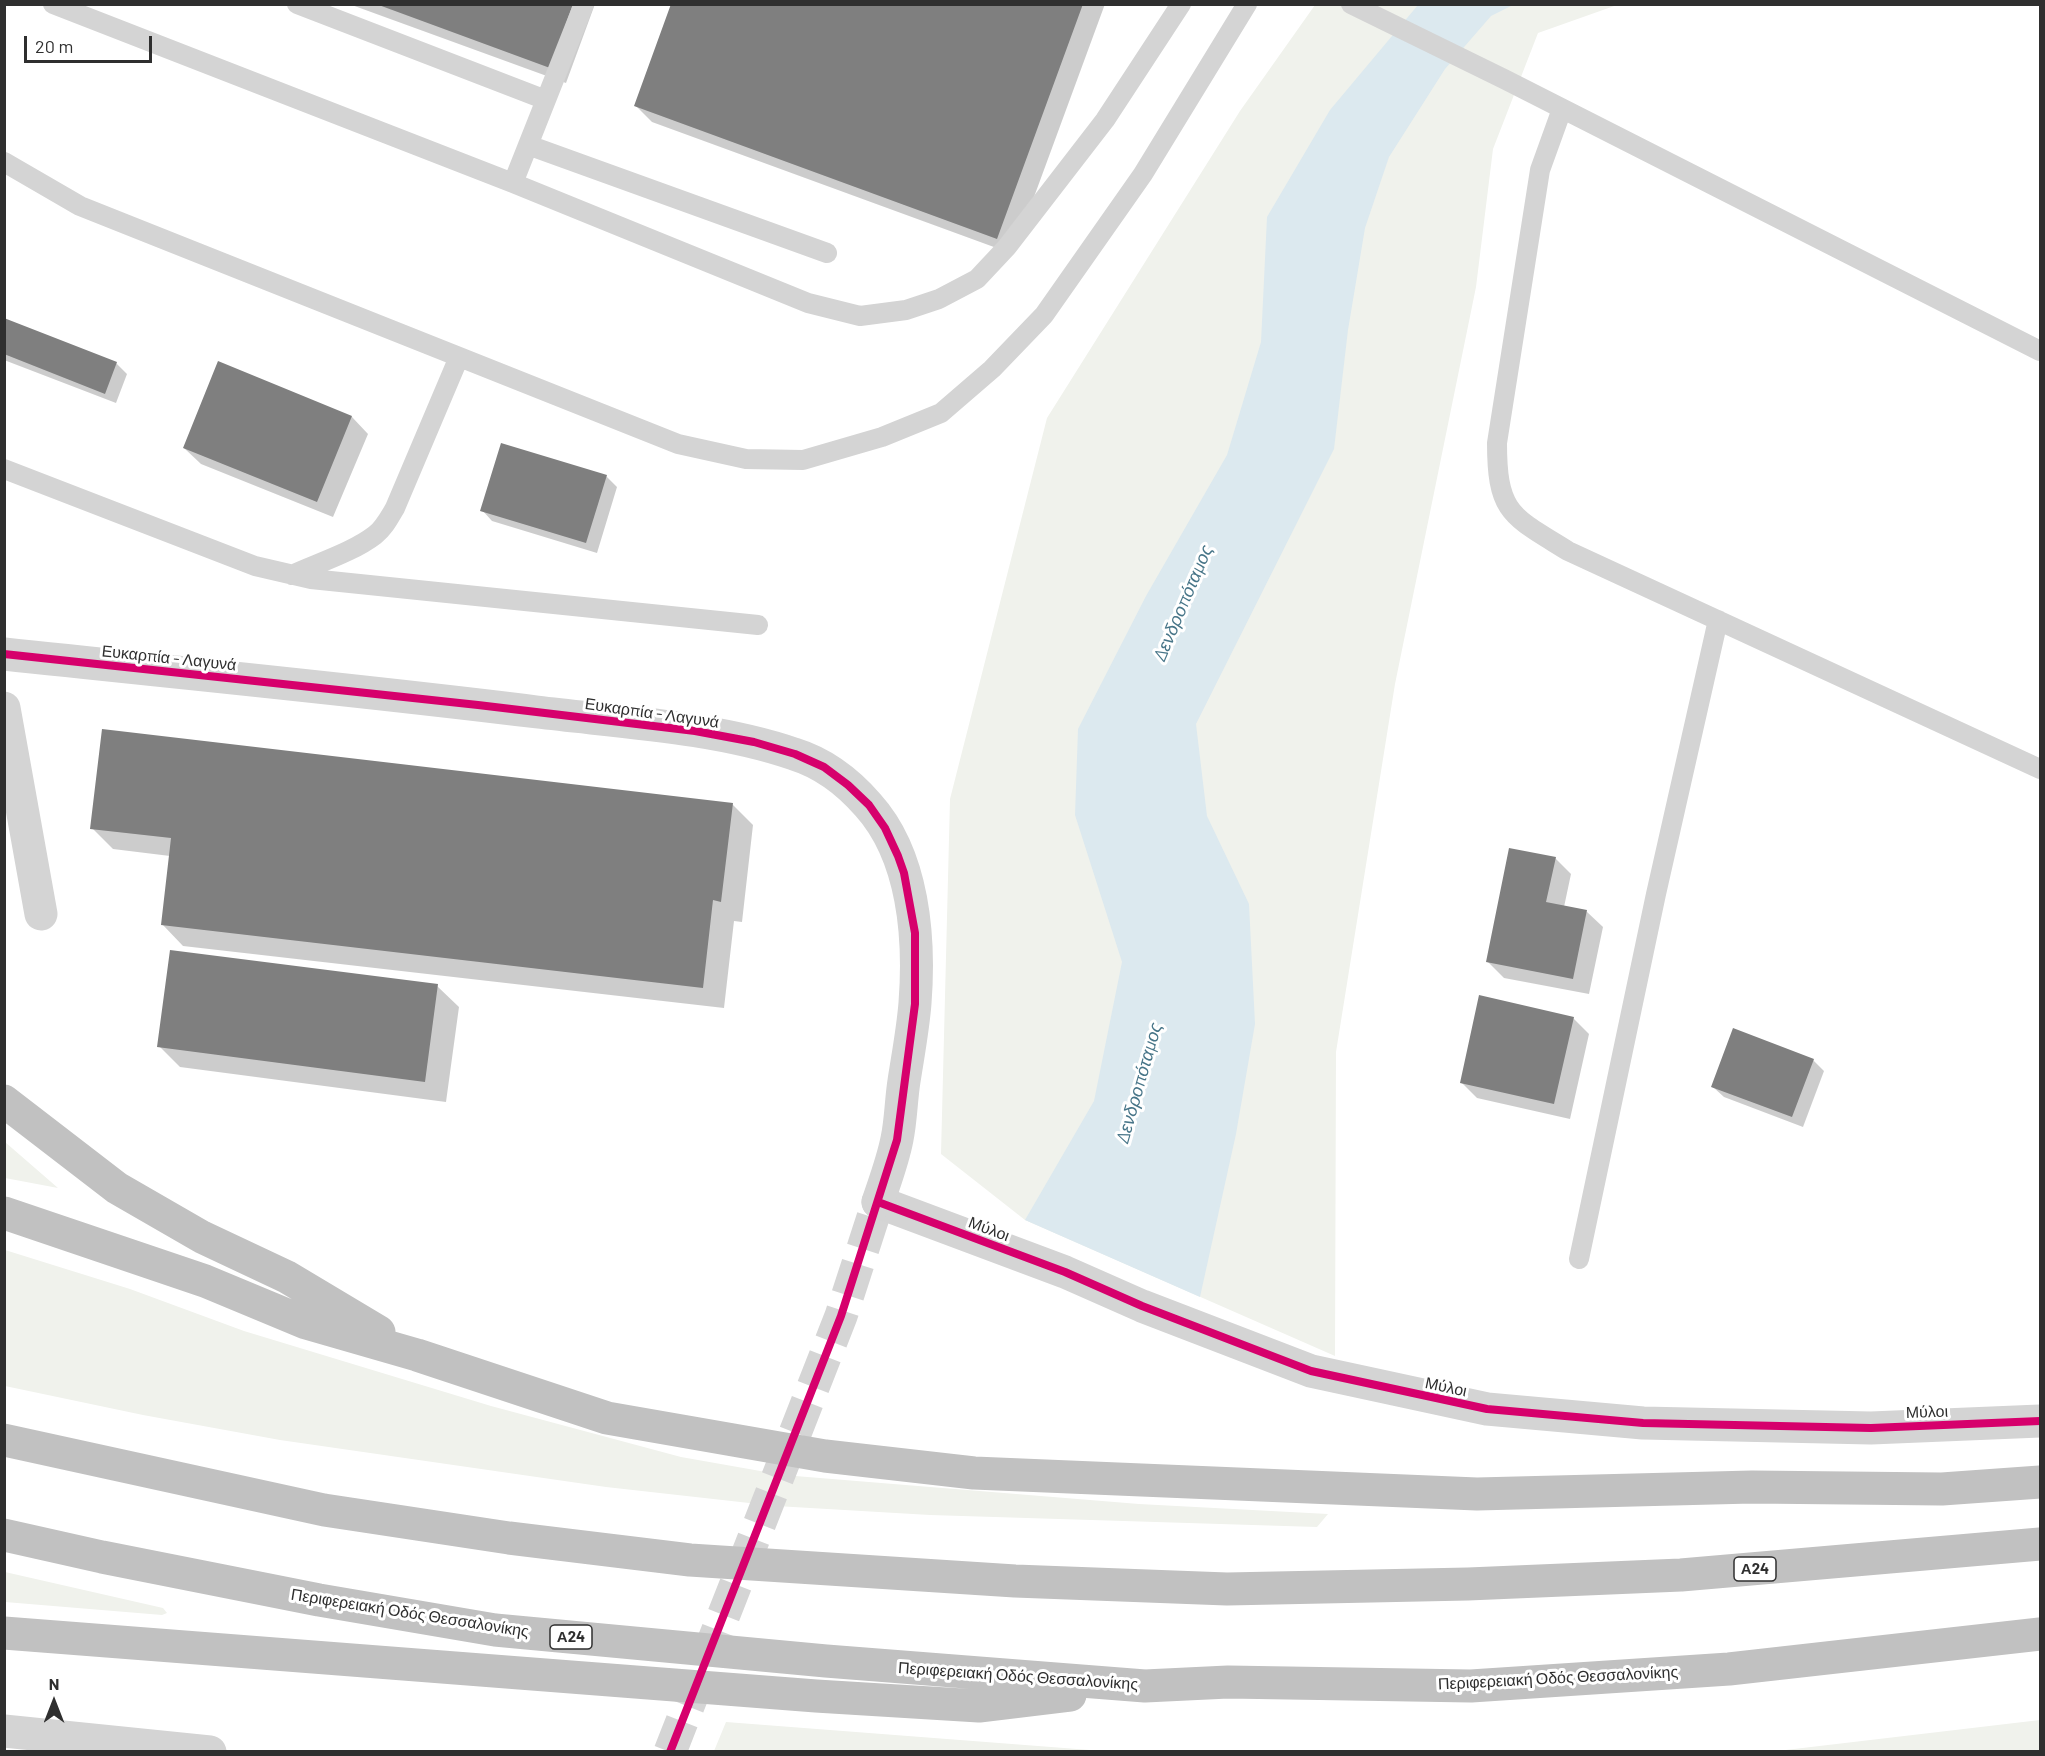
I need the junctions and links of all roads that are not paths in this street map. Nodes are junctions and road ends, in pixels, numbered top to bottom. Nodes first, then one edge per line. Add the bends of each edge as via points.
1 (53, 4) edge
2 (297, 4) edge
3 (584, 4) edge
4 (1181, 4) edge
5 (1246, 4) edge
6 (1356, 7) edge
7 (546, 99) junction
8 (1562, 109) junction
9 (528, 145) junction
10 (4, 162) edge
11 (513, 183) junction
12 (827, 253) dead end
13 (2040, 351) edge
14 (459, 357) junction
15 (4, 469) edge
16 (292, 574) junction
17 (1718, 620) junction
18 (758, 625) dead end
19 (4, 654) edge
20 (4, 708) edge
21 (2040, 769) edge
22 (41, 914) dead end
23 (4, 1101) edge
24 (879, 1202) joint
25 (4, 1214) edge
26 (1579, 1259) dead end
27 (417, 1355) junction
28 (2040, 1421) edge
29 (4, 1440) edge
30 (2040, 1482) edge
31 (4, 1534) edge
32 (2040, 1544) edge
33 (4, 1633) edge
34 (2040, 1634) edge
35 (1145, 1686) junction
36 (4, 1731) edge
37 (210, 1752) edge

1 - 11 lane
2 - 7 lane
3 - 7 lane
4 - 11 lane via 1105,120 1006,247 976,279 939,299 906,310 860,316 808,303
5 - 14 lane via 1143,174 1044,315 992,369 941,413 882,437 803,460 746,459 678,444
6 - 8 lane
7 - 9 lane
8 - 13 lane
8 - 17 lane via 1540,170 1497,443 1497,475 1504,502 1521,522 1568,551
9 - 11 lane
9 - 12 lane
10 - 14 lane via 80,207
14 - 16 lane via 387,522 362,544
15 - 16 lane via 255,566
16 - 18 lane
17 - 21 lane
17 - 26 lane
19 - 24 street, Ευκαρπία - Λαγυνά via 695,732 754,742 824,767 849,785 885,828 904,873 915,933 915,1004 897,1140
20 - 22 street
23 - 27 highway via 117,1188 202,1237 287,1277
24 - 28 street, Μύλοι via 1311,1371 1487,1409 1643,1423 1871,1428
25 - 27 highway via 205,1281 306,1323
27 - 30 highway via 608,1418 825,1456 974,1473 1477,1494 1752,1487 1942,1490
29 - 32 highway, Α24 via 324,1510 509,1538 690,1560 1015,1581 1227,1589 1468,1584 1682,1575
31 - 35 highway, Περιφερειακή Οδός Θεσσαλονίκης / Α24 via 319,1600 495,1629 814,1660
33 - 35 highway via 979,1706
34 - 35 highway, Περιφερειακή Οδός Θεσσαλονίκης / Α24 via 1729,1669 1472,1686 1228,1682
36 - 37 street

